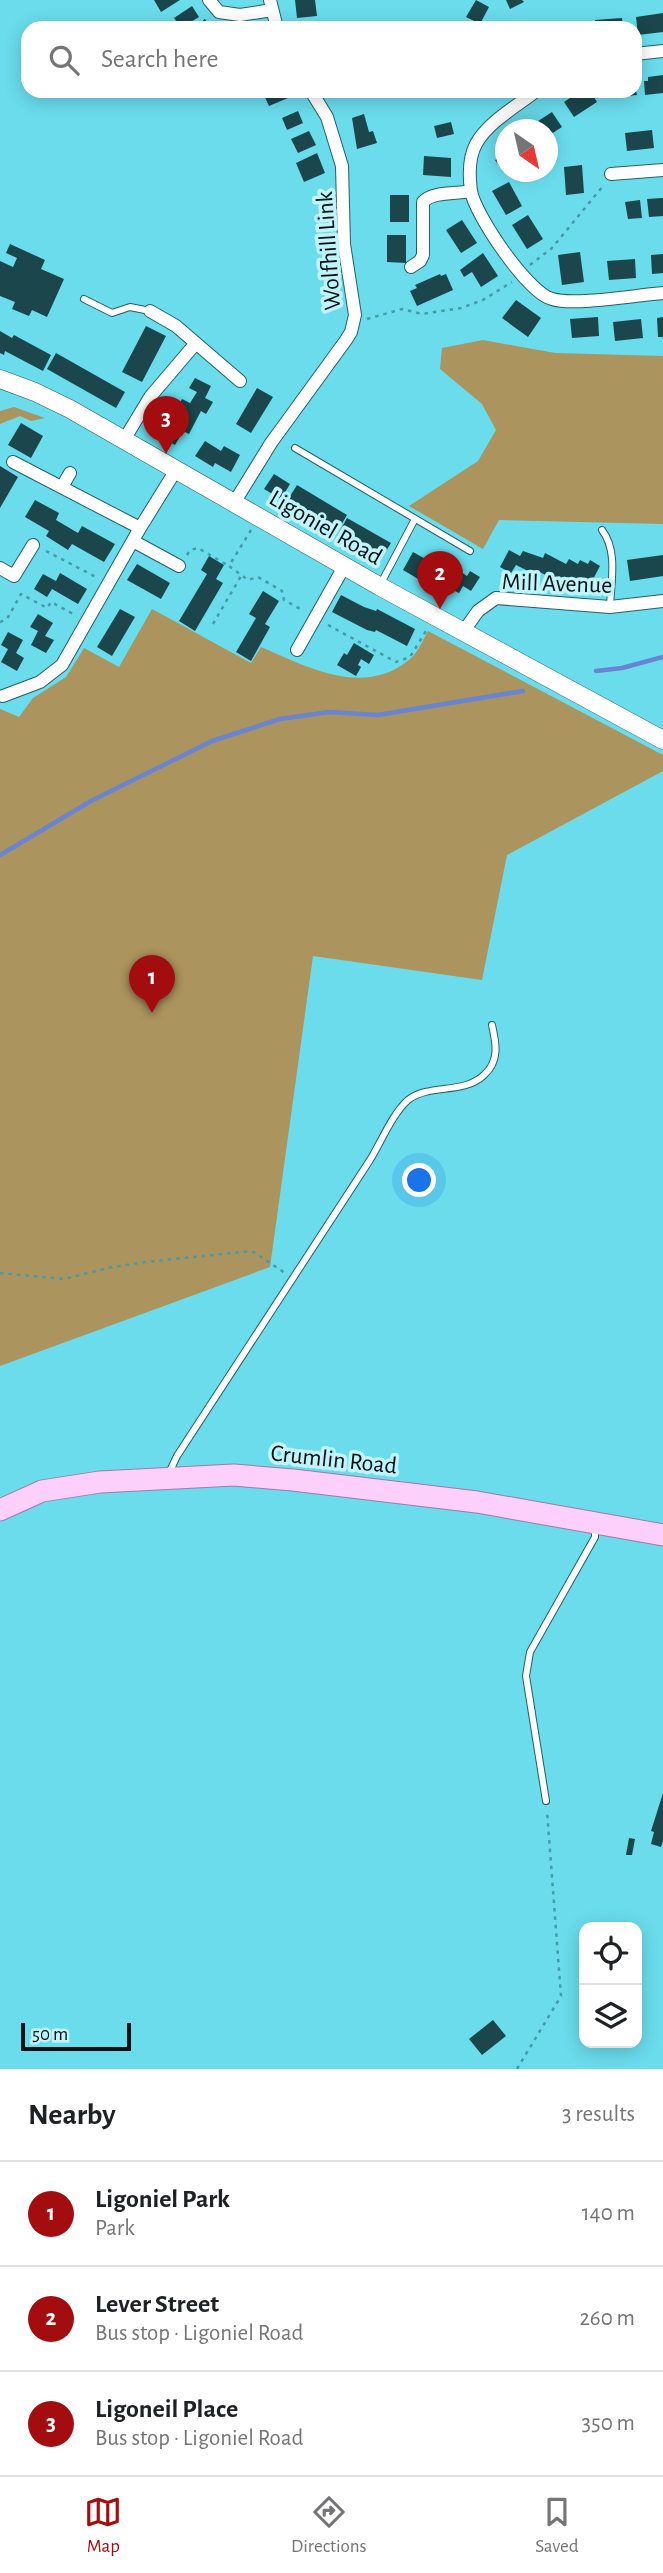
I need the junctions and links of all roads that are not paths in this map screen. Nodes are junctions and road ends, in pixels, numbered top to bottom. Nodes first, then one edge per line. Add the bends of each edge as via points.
1 (209, 0) edge
2 (271, 5) edge
3 (663, 51) edge
4 (642, 53) edge
5 (316, 98) edge
6 (527, 98) edge
7 (663, 170) edge
8 (611, 174) road end
9 (471, 191) junction
10 (411, 267) dead end
11 (663, 293) edge
12 (84, 299) dead end
13 (150, 311) joint
14 (196, 343) junction
15 (0, 379) edge
16 (240, 381) dead end
17 (124, 440) junction
18 (295, 448) dead end
19 (13, 462) dead end
20 (176, 470) junction
21 (70, 473) dead end
22 (62, 487) junction
23 (234, 503) junction
24 (415, 519) junction
25 (140, 528) junction
26 (602, 530) dead end
27 (133, 541) junction
28 (33, 545) road end
29 (470, 551) dead end
30 (345, 565) junction
31 (179, 566) road end
32 (0, 568) edge
33 (379, 586) junction
34 (663, 601) edge
35 (610, 607) junction
36 (463, 632) junction
37 (297, 650) dead end
38 (4, 696) dead end
39 (663, 740) edge
40 (492, 1025) dead end
41 (167, 1478) junction
42 (0, 1510) edge
43 (595, 1525) junction
44 (663, 1535) edge
45 (546, 1801) road end

1 - 2 street via 219,12 240,15
3 - 4 street
5 - 23 street, Wolfhill Link via 342,166 344,244 354,322 346,341 278,433
6 - 9 street via 477,142
7 - 8 street
9 - 10 street via 435,195 423,202 423,255
9 - 11 street via 483,218 520,273 541,295 565,301
12 - 13 lane via 112,313 130,307
13 - 14 street
14 - 16 street
14 - 17 street via 150,397
15 - 17 street, Ligoniel Road via 35,392
17 - 20 street, Ligoniel Road
18 - 24 lane
19 - 22 street
20 - 23 street, Ligoniel Road
20 - 25 street
21 - 22 street
22 - 25 street
23 - 30 street, Ligoniel Road
24 - 29 lane
24 - 33 lane
25 - 27 street
26 - 35 lane via 612,552
27 - 31 street
27 - 38 street via 62,665 40,682
28 - 32 street via 14,576
30 - 33 street, Ligoniel Road
30 - 37 street
33 - 36 street, Ligoniel Road
34 - 35 street, Mill Avenue
35 - 36 street, Mill Avenue via 496,598 478,611
36 - 39 street, Ligoniel Road
40 - 41 lane via 497,1045 488,1073 464,1087 419,1094 398,1112
41 - 42 main road, Crumlin Road via 42,1491
41 - 43 main road, Crumlin Road via 234,1475 332,1484 477,1502
43 - 44 main road, Crumlin Road
43 - 45 lane via 595,1537 530,1652 526,1676

